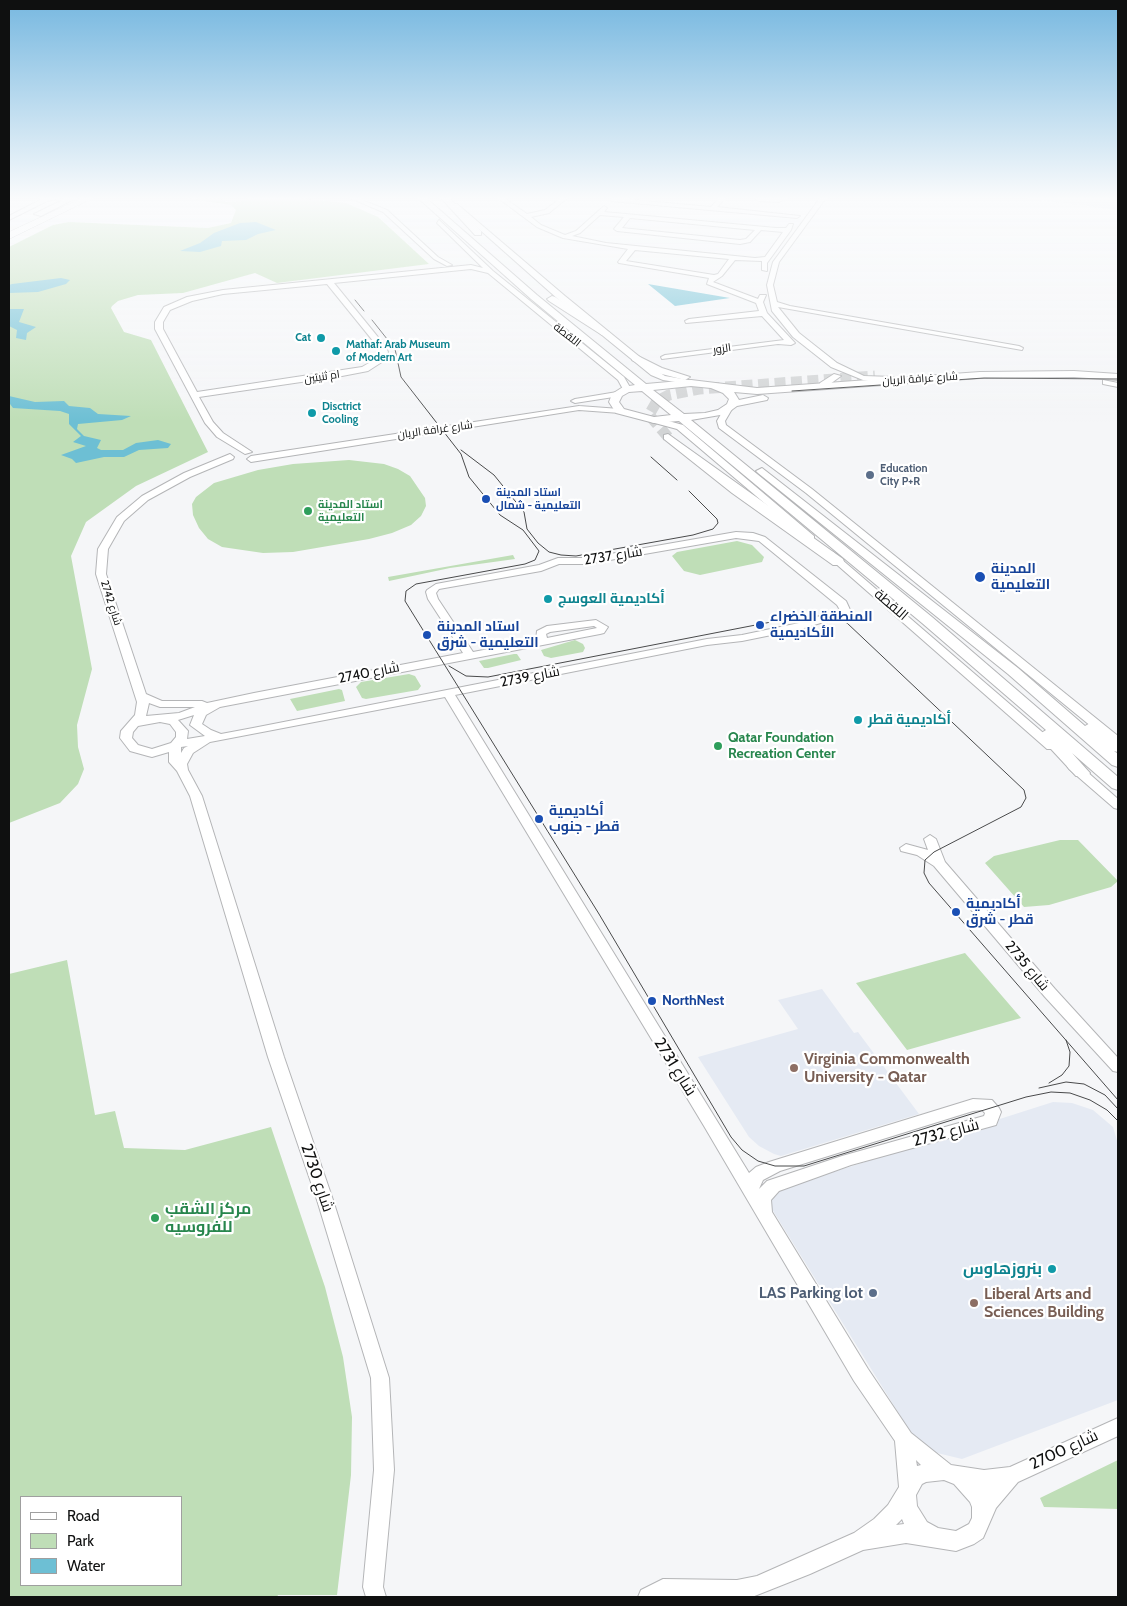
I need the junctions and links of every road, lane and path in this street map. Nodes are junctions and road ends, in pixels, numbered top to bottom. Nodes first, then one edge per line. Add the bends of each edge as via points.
1 (402, 273) edge
2 (492, 273) edge
3 (503, 273) edge
4 (523, 273) edge
5 (535, 273) edge
6 (704, 273) edge
7 (722, 273) edge
8 (764, 273) edge
9 (773, 273) edge
10 (714, 277) junction
11 (330, 283) junction
12 (534, 297) junction
13 (552, 299) junction
14 (773, 303) junction
15 (760, 307) junction
16 (801, 310) junction
17 (778, 314) junction
18 (689, 321) dead end
19 (605, 333) junction
20 (573, 341) junction
21 (784, 341) junction
22 (1019, 348) dead end
23 (808, 350) junction
24 (665, 357) dead end
25 (636, 358) junction
26 (834, 365) junction
27 (1074, 374) junction
28 (837, 376) junction
29 (875, 376) tunnel mouth
30 (1118, 377) edge
31 (906, 379) junction
32 (691, 382) junction
33 (1118, 384) edge
34 (655, 385) junction
35 (823, 385) junction
36 (642, 386) junction
37 (722, 388) junction
38 (627, 389) junction
39 (779, 389) junction
40 (617, 394) junction
41 (194, 395) junction
42 (731, 407) junction
43 (620, 411) junction
44 (689, 418) junction
45 (654, 420) junction
46 (220, 434) junction
47 (668, 437) tunnel mouth
48 (231, 440) junction
49 (288, 448) junction
50 (242, 456) junction
51 (767, 461) junction
52 (727, 466) junction
53 (873, 558) junction
54 (838, 562) junction
55 (857, 562) junction
56 (845, 609) joint
57 (600, 631) dead end
58 (954, 643) junction
59 (469, 654) junction
60 (1014, 671) junction
61 (448, 693) junction
62 (142, 699) junction
63 (217, 704) junction
64 (197, 711) junction
65 (162, 719) junction
66 (134, 724) junction
67 (181, 730) junction
68 (228, 736) junction
69 (210, 737) junction
70 (1118, 742) edge
71 (177, 745) junction
72 (1118, 747) edge
73 (152, 754) junction
74 (1118, 762) edge
75 (182, 770) junction
76 (1082, 773) junction
77 (1118, 785) edge
78 (1118, 805) edge
79 (930, 839) dead end
80 (906, 848) dead end
81 (939, 863) junction
82 (1118, 1067) edge
83 (732, 1160) junction
84 (762, 1171) junction
85 (750, 1190) junction
86 (764, 1212) junction
87 (1118, 1427) edge
88 (904, 1439) junction
89 (947, 1472) junction
90 (1011, 1476) junction
91 (908, 1490) junction
92 (982, 1518) junction
93 (932, 1536) junction
94 (861, 1540) junction
95 (752, 1592) edge
96 (690, 1594) edge
97 (376, 1597) edge
98 (648, 1597) edge

1 - 11 street
2 - 20 street, اللقطة
3 - 12 main road, اللقطة
4 - 13 main road, اللقطة
5 - 19 street, اللقطة
6 - 10 street
7 - 10 street
8 - 15 street
9 - 14 street via 770,285
10 - 15 street via 710,284 744,296
11 - 41 street via 209,294 168,309 159,322 159,329
11 - 41 street, ام ثنيتين via 382,347 382,358 364,368 342,374
12 - 20 main road
12 - 36 main road, اللقطة
13 - 19 main road
13 - 34 main road, اللقطة
14 - 16 street
14 - 17 street
15 - 18 street
15 - 21 street
15 - 23 street
16 - 17 street
16 - 22 street
17 - 26 street via 796,335
19 - 25 street, اللقطة
20 - 38 street, اللقطة via 621,379
21 - 23 street
21 - 24 street, الزور
23 - 28 street via 831,367
25 - 32 street, اللقطة via 662,377
25 - 39 main road via 676,376
26 - 28 street via 850,377
26 - 31 street via 863,378
27 - 29 main road via 1018,371
27 - 30 main road, شارع غرافة الريان
27 - 31 main road, شارع غرافة الريان
28 - 35 street
31 - 35 main road, شارع غرافة الريان
32 - 34 main road, اللقطة
32 - 37 main road, اللقطة
33 - 42 main road, شارع غرافة الريان via 973,383 762,398
34 - 36 main road, اللقطة
34 - 44 main road, اللقطة
35 - 39 main road, شارع غرافة الريان
36 - 38 main road, اللقطة
36 - 44 main road, اللقطة
37 - 39 main road, شارع غرافة الريان via 747,391
37 - 42 main road via 733,396
38 - 40 main road, اللقطة
40 - 43 main road via 614,402
40 - 49 street, شارع غرافة الريان
41 - 46 street via 209,423
42 - 44 main road, اللقطة
42 - 51 street via 721,421 722,426
43 - 45 main road, اللقطة
43 - 50 street, شارع غرافة الريان via 572,409
44 - 45 main road, اللقطة
44 - 53 main road, اللقطة
44 - 55 main road, اللقطة
45 - 52 street, اللقطة via 680,427
46 - 48 street
46 - 50 street
47 - 54 main road
48 - 49 street, شارع غرافة الريان via 254,448
48 - 50 street
49 - 50 street, شارع غرافة الريان
50 - 62 street, شارع 2742 via 209,466 145,498 120,519 103,549 101,574
51 - 53 main road
51 - 70 street via 810,491
52 - 54 street, اللقطة
52 - 55 main road
53 - 60 main road, اللقطة
54 - 76 street, اللقطة
55 - 58 main road, اللقطة
56 - 59 street, شارع 2737 via 807,573 762,539 736,535 587,561 558,561 541,568 436,588 431,592 434,599
56 - 61 street, شارع 2739 via 846,612 801,626
57 - 59 street, شارع 2740
58 - 76 main road
58 - 77 main road, اللقطة
59 - 63 street, شارع 2740
60 - 72 main road via 1042,688
60 - 74 main road, اللقطة
61 - 68 street, شارع 2739
61 - 83 street, شارع 2731
62 - 63 street via 168,705
62 - 65 street, شارع 2742
62 - 66 street via 141,716
63 - 64 street, شارع 2740
63 - 68 street via 201,713 196,725 207,733
64 - 65 street, شارع 2740
64 - 67 street, شارع 2740 via 184,722
65 - 66 street
65 - 67 street via 174,722
66 - 73 street via 127,731 126,738 134,748
67 - 69 street, شارع 2739
67 - 71 street via 182,738
68 - 69 street, شارع 2739
68 - 75 street via 196,746 183,758
69 - 71 street, شارع 2739
71 - 73 street
71 - 75 street, شارع 2730 via 175,762
73 - 75 street
75 - 97 street, شارع 2730 via 196,796 380,1378 384,1470 373,1587
76 - 78 street, اللقطة
79 - 81 street, شارع 2735
80 - 81 street, شارع 2735 via 922,852
81 - 82 street, شارع 2735
83 - 84 street
83 - 85 street, شارع 2731
84 - 85 street
84 - 86 street, شارع 2732 via 973,1105 986,1104 993,1112 990,1121 848,1160 773,1186 762,1199
85 - 86 street, شارع 2731
86 - 88 street, شارع 2731 via 861,1375
87 - 90 street, شارع 2700
88 - 89 street, شارع 2731
88 - 91 street, شارع 2731
89 - 90 street, شارع 2700 via 984,1479
89 - 91 street via 923,1473
89 - 92 street via 961,1478 978,1496
90 - 92 street, شارع 2700 via 988,1502
91 - 93 street via 907,1506 912,1518 920,1529
91 - 94 street via 895,1512
92 - 93 street via 976,1531 967,1537 950,1540
93 - 94 street via 906,1533
94 - 95 street
95 - 96 street
96 - 98 street via 663,1589

